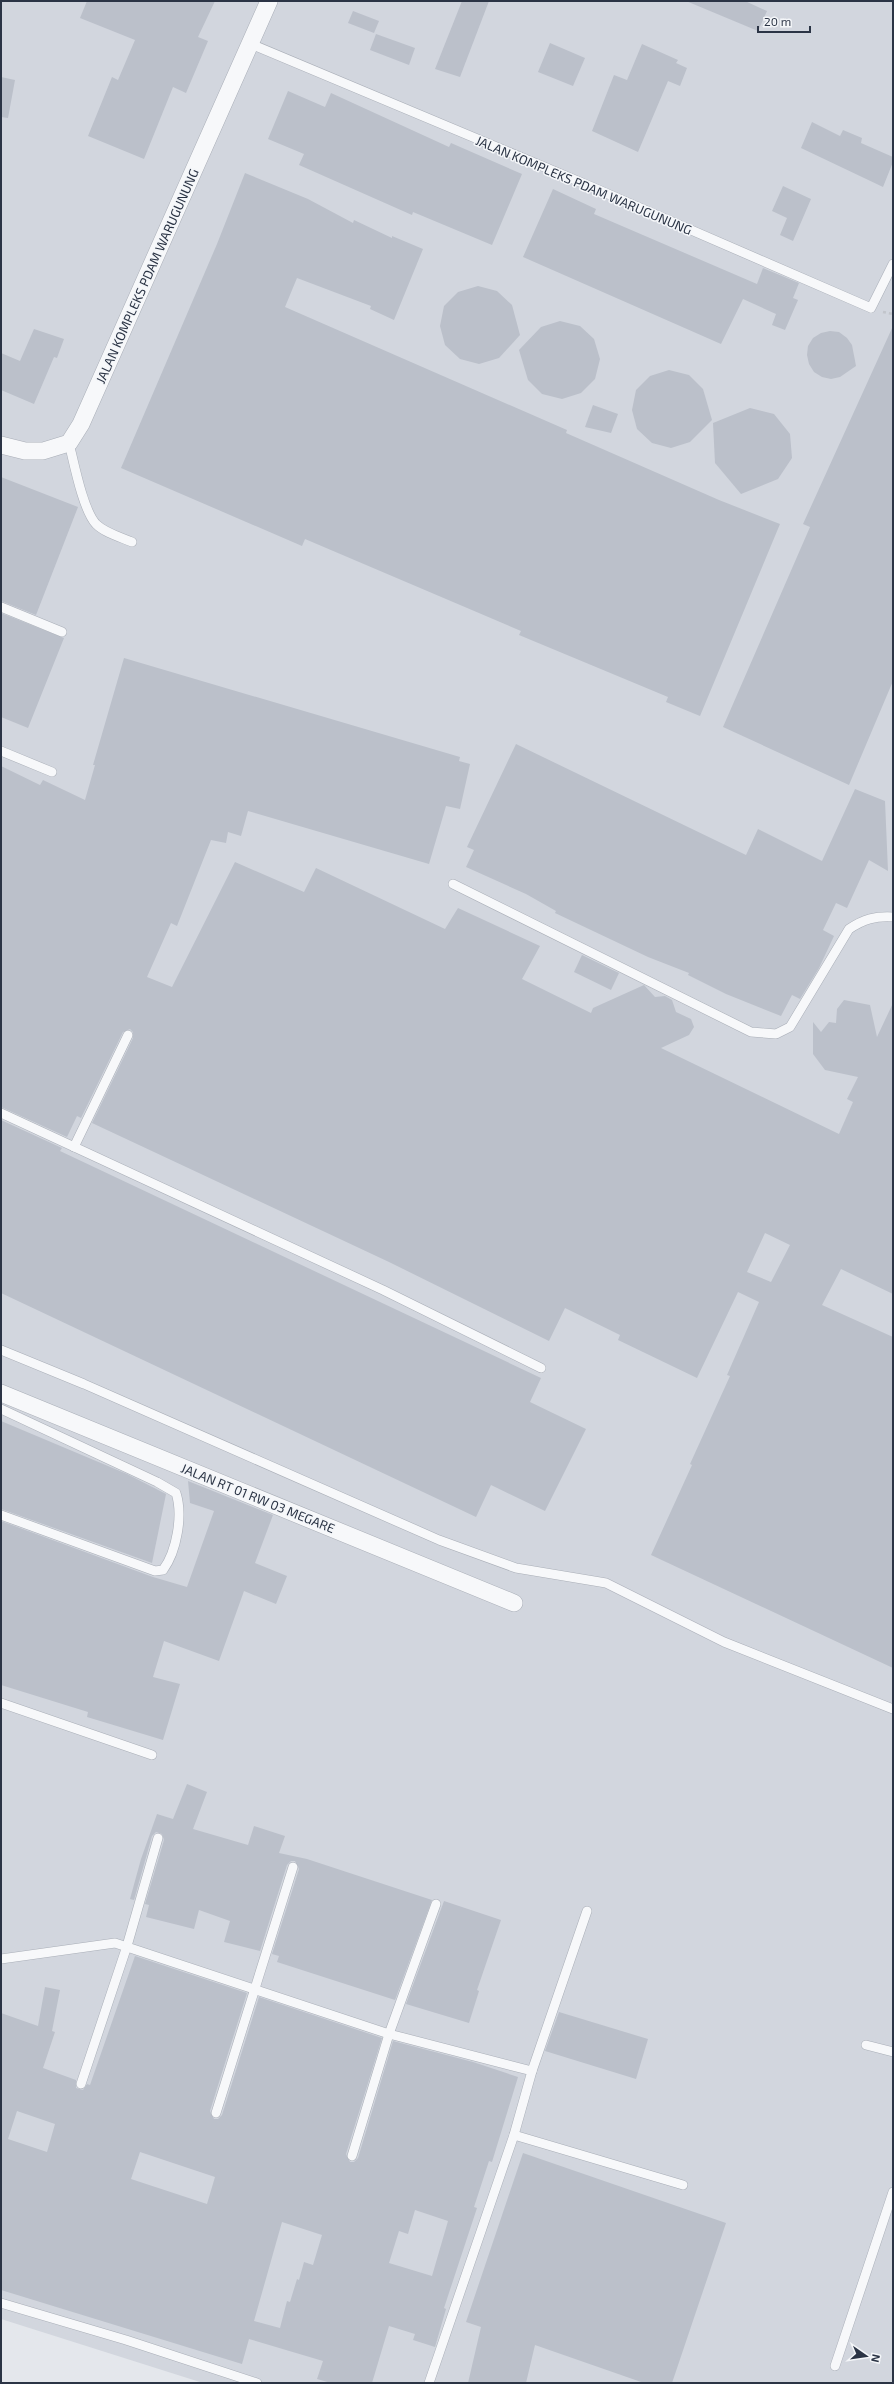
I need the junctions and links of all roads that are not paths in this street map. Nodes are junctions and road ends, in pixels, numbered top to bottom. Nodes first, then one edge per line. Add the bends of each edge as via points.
1 (269, 1) edge
2 (251, 44) junction
3 (893, 264) edge
4 (68, 443) junction
5 (1, 445) edge
6 (132, 542) dead end
7 (1, 607) edge
8 (62, 632) dead end
9 (1, 751) edge
10 (52, 772) dead end
11 (453, 884) dead end
12 (893, 917) edge
13 (128, 1035) dead end
14 (1, 1113) edge
15 (74, 1147) junction
16 (1, 1350) edge
17 (541, 1368) dead end
18 (1, 1393) edge
19 (1, 1409) edge
20 (1, 1515) edge
21 (514, 1603) dead end
22 (1, 1703) edge
23 (893, 1709) edge
24 (152, 1755) dead end
25 (158, 1838) dead end
26 (293, 1868) dead end
27 (436, 1904) dead end
28 (587, 1912) dead end
29 (127, 1946) junction
30 (1, 1959) edge
31 (256, 1988) junction
32 (390, 2034) junction
33 (866, 2045) dead end
34 (893, 2052) edge
35 (532, 2071) junction
36 (81, 2084) dead end
37 (216, 2113) dead end
38 (514, 2135) junction
39 (352, 2156) dead end
40 (683, 2185) dead end
41 (893, 2192) edge
42 (1, 2303) edge
43 (835, 2366) dead end
44 (257, 2383) edge
45 (429, 2383) edge

1 - 2 street, JALAN KOMPLEKS PDAM WARUGUNUNG
2 - 3 lane, JALAN KOMPLEKS PDAM WARUGUNUNG via 592,187 871,308
2 - 4 street, JALAN KOMPLEKS PDAM WARUGUNUNG via 81,424
4 - 5 street via 43,451
4 - 6 lane via 83,496 95,523
7 - 8 lane
9 - 10 lane
11 - 12 lane via 751,1032 776,1034 790,1027 849,929 862,920 877,916
13 - 15 lane
14 - 15 lane
15 - 17 lane via 383,1290
16 - 23 lane via 440,1540 516,1568 606,1583 724,1642
18 - 21 street, JALAN RT 01 RW 03 MEGARE
19 - 20 lane via 176,1493 180,1504 180,1521 168,1563 163,1570 155,1571
22 - 24 lane
25 - 29 lane
26 - 31 lane
27 - 32 lane
28 - 35 lane
29 - 30 lane via 115,1943 98,1944
29 - 31 lane
29 - 36 lane
31 - 32 lane
31 - 37 lane
32 - 35 lane
32 - 39 lane
33 - 34 lane
35 - 38 lane
38 - 40 lane
38 - 45 lane
41 - 43 lane
42 - 44 lane

